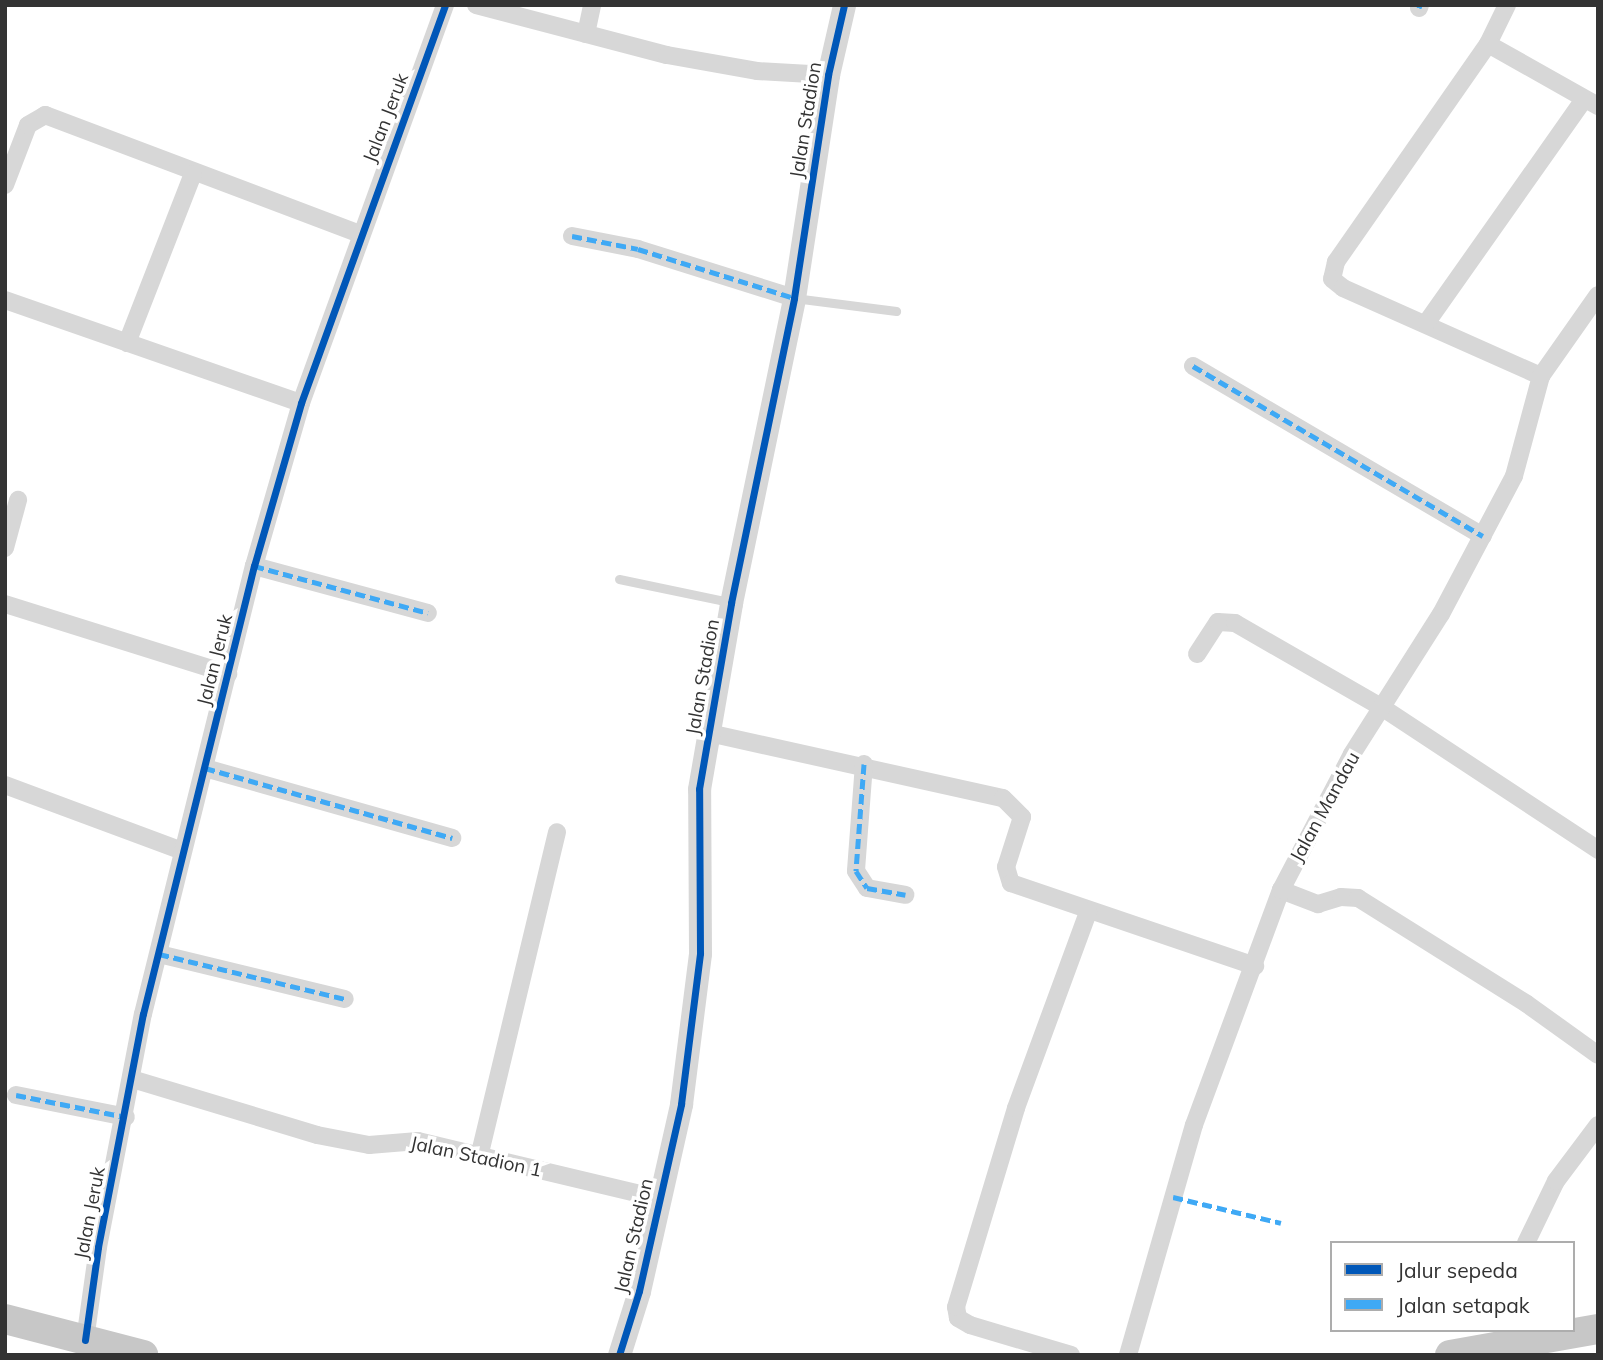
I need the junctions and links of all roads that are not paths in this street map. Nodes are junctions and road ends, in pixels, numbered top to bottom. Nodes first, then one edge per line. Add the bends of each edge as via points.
1 (445, 5) edge
2 (476, 5) edge
3 (593, 5) edge
4 (844, 5) edge
5 (1507, 5) edge
6 (586, 34) junction
7 (1488, 44) junction
8 (828, 75) junction
9 (1590, 104) edge
10 (192, 174) junction
11 (5, 185) edge
12 (360, 234) junction
13 (572, 236) dead end
14 (1598, 295) edge
15 (794, 298) junction
16 (5, 300) edge
17 (896, 311) dead end
18 (1427, 322) junction
19 (127, 343) junction
20 (1193, 366) dead end
21 (1541, 376) junction
22 (301, 403) junction
23 (18, 500) dead end
24 (1483, 536) junction
25 (5, 548) edge
26 (254, 566) junction
27 (619, 579) dead end
28 (731, 603) junction
29 (5, 604) edge
30 (428, 613) dead end
31 (1197, 654) dead end
32 (228, 674) junction
33 (1383, 708) junction
34 (709, 733) junction
35 (864, 764) junction
36 (205, 768) junction
37 (5, 785) edge
38 (556, 832) dead end
39 (452, 838) dead end
40 (1598, 850) edge
41 (182, 851) junction
42 (1281, 890) junction
43 (905, 895) dead end
44 (1088, 912) junction
45 (159, 954) junction
46 (1255, 966) junction
47 (345, 999) dead end
48 (1598, 1055) edge
49 (132, 1079) junction
50 (16, 1095) dead end
51 (126, 1117) junction
52 (1598, 1125) edge
53 (479, 1157) junction
54 (659, 1198) junction
55 (1527, 1241) edge
56 (5, 1319) edge
57 (1598, 1329) edge
58 (1575, 1331) edge
59 (1561, 1332) edge
60 (1499, 1337) edge
61 (85, 1340) junction
62 (143, 1355) edge
63 (619, 1355) edge
64 (1071, 1355) edge
65 (1128, 1355) edge
66 (1450, 1355) edge

1 - 12 street, Jalan Jeruk
2 - 6 street
3 - 6 street
4 - 8 street, Jalan Stadion
5 - 7 street
6 - 8 street via 757,71
7 - 9 street
7 - 18 street via 1332,271 1332,279 1343,288
8 - 15 street, Jalan Stadion
9 - 18 street
10 - 11 street via 45,114 28,125
10 - 12 street
10 - 19 street
12 - 22 street, Jalan Jeruk
13 - 15 street via 638,249
14 - 21 street, Jalan Mandau
15 - 17 lane
15 - 28 street, Jalan Stadion
16 - 19 street
18 - 21 street
19 - 22 street
20 - 24 street
21 - 24 street, Jalan Mandau via 1514,476
22 - 26 street, Jalan Jeruk
23 - 25 street
24 - 33 street, Jalan Mandau
26 - 30 street
26 - 32 street, Jalan Jeruk
27 - 28 lane
28 - 34 street, Jalan Stadion
29 - 32 street
31 - 33 street via 1215,625 1228,620
32 - 36 street, Jalan Jeruk
33 - 40 street
33 - 42 street, Jalan Mandau via 1352,754
34 - 35 street
34 - 54 street, Jalan Stadion via 699,789 702,879 694,1028
35 - 43 street via 856,871 867,888
35 - 44 street via 1010,801 1022,817 1006,867 1007,879
36 - 39 street
36 - 41 street, Jalan Jeruk
37 - 41 street
38 - 53 street
41 - 45 street, Jalan Jeruk
42 - 46 street, Jalan Mandau
42 - 48 street via 1318,904 1357,898 1527,1004
44 - 46 street
44 - 64 street via 1016,1108 956,1307 958,1318 970,1325
45 - 47 street
45 - 49 street, Jalan Jeruk
46 - 65 street, Jalan Mandau via 1194,1125
49 - 51 street, Jalan Jeruk
49 - 53 street, Jalan Stadion 1 via 317,1135 369,1144 418,1141
50 - 51 street
51 - 61 street, Jalan Jeruk via 98,1247
52 - 55 street via 1556,1181
53 - 54 street, Jalan Stadion 1
54 - 63 street, Jalan Stadion via 639,1291
56 - 61 highway
57 - 58 highway
59 - 60 highway
60 - 66 highway
61 - 62 highway

